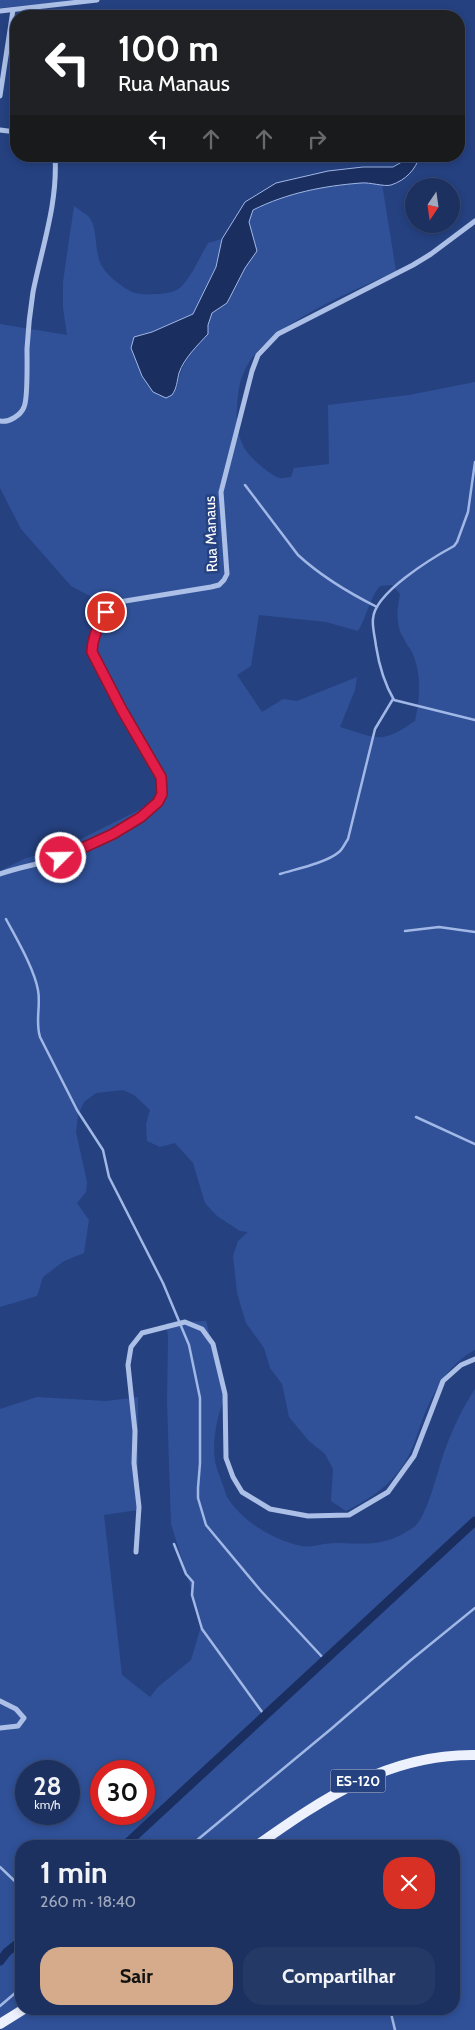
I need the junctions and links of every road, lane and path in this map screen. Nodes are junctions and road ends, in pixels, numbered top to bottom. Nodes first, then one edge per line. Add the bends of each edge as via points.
1 (97, 0) edge
2 (13, 10) edge
3 (10, 30) edge
4 (0, 96) edge
5 (55, 162) edge
6 (475, 220) edge
7 (0, 421) edge
8 (0, 874) edge
9 (475, 1359) edge
10 (136, 1552) dead end
11 (0, 1701) edge
12 (0, 1728) edge
13 (475, 1755) edge
14 (265, 1840) edge
15 (15, 2015) edge
16 (0, 2024) edge

1 - 2 street
3 - 4 street
5 - 7 street via 54,200 29,325 25,406 16,417
6 - 8 street, Rua Manaus via 413,265 278,334 258,355 221,492 227,567 224,580 211,587 119,602 106,612 92,643 95,661 161,777 158,802 141,817 87,847 61,858
9 - 10 street via 443,1381 414,1456 388,1492 348,1515 308,1516 270,1510 242,1492 233,1477 226,1458 225,1394 213,1344 202,1329 185,1322 142,1333 131,1348 128,1365 139,1507
11 - 12 street via 16,1709 24,1718 18,1726
13 - 14 main road, ES-120 via 417,1761 366,1778 321,1802
15 - 16 main road

